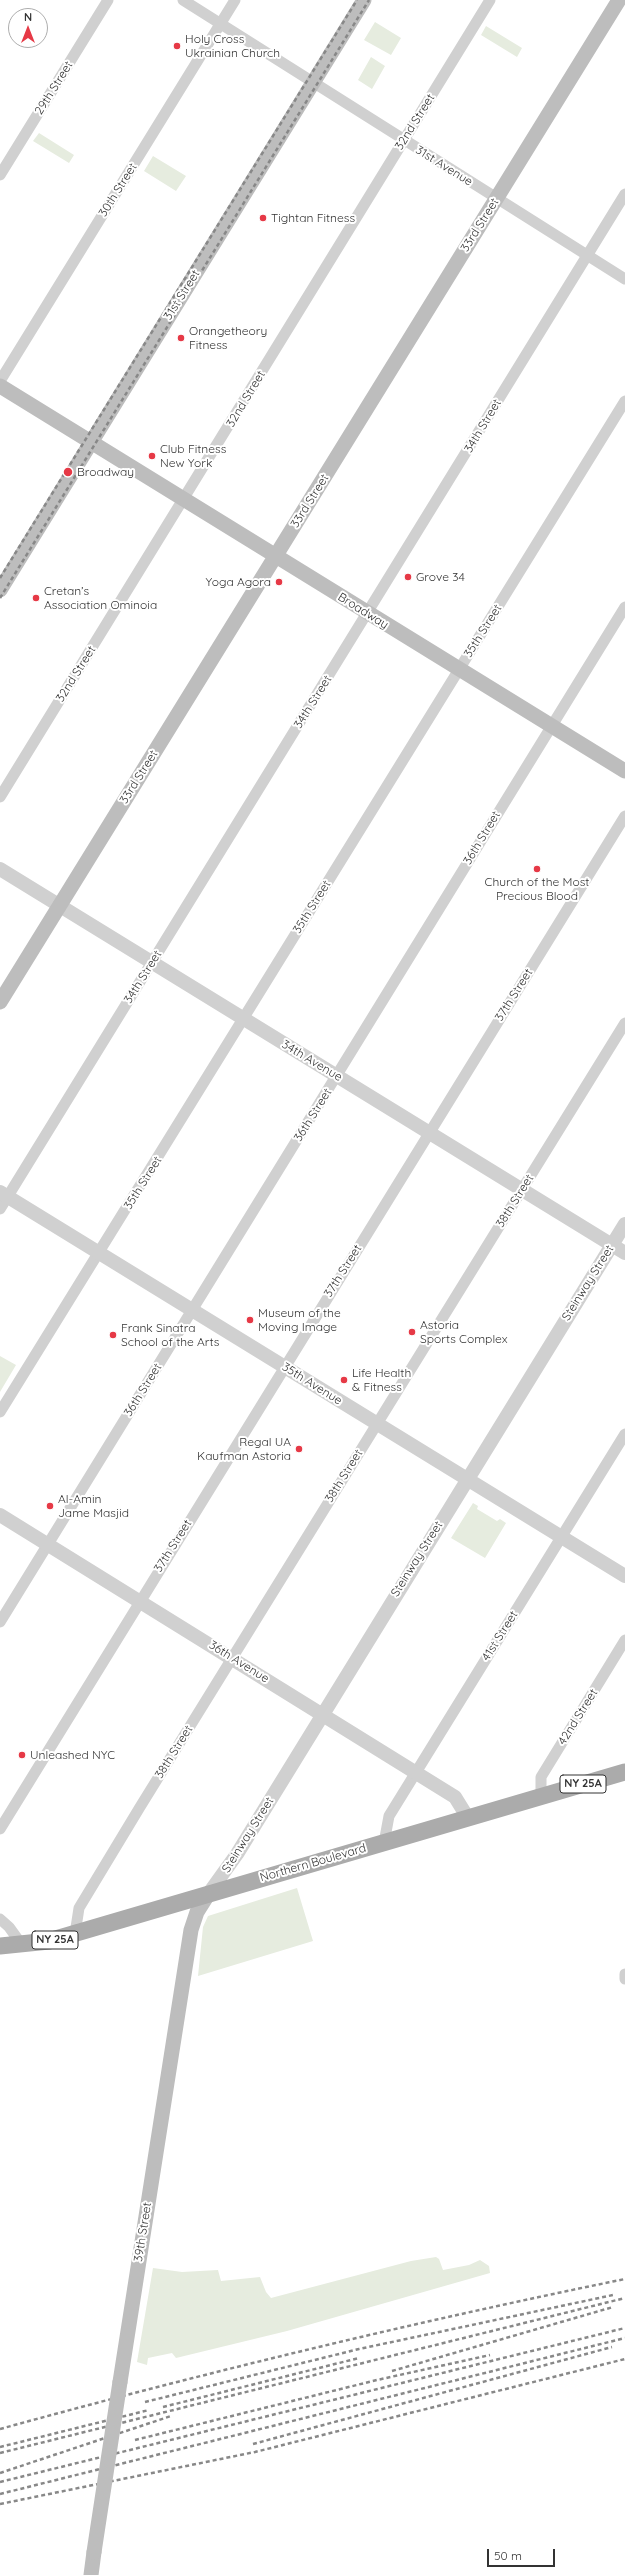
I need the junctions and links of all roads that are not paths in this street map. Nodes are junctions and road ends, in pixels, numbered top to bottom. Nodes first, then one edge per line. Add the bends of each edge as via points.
1 (108, 0) edge
2 (183, 0) edge
3 (236, 0) edge
4 (364, 0) edge
5 (490, 0) edge
6 (619, 0) edge
7 (221, 24) junction
8 (314, 81) junction
9 (404, 139) junction
10 (0, 175) edge
11 (625, 194) edge
12 (496, 199) junction
13 (587, 255) junction
14 (625, 279) edge
15 (0, 381) edge
16 (0, 386) edge
17 (625, 402) edge
18 (91, 443) junction
19 (184, 500) junction
20 (276, 556) junction
21 (0, 590) edge
22 (625, 607) edge
23 (368, 614) junction
24 (459, 670) junction
25 (550, 726) junction
26 (625, 771) edge
27 (0, 797) edge
28 (625, 816) edge
29 (0, 869) edge
30 (59, 906) junction
31 (152, 963) junction
32 (0, 1002) edge
33 (243, 1019) junction
34 (625, 1023) edge
35 (337, 1076) junction
36 (429, 1133) junction
37 (522, 1190) junction
38 (2, 1199) edge
39 (625, 1224) edge
40 (612, 1245) junction
41 (99, 1253) junction
42 (625, 1253) edge
43 (192, 1310) junction
44 (284, 1367) junction
45 (0, 1412) edge
46 (377, 1423) junction
47 (625, 1434) edge
48 (467, 1478) junction
49 (0, 1515) edge
50 (561, 1537) junction
51 (47, 1544) junction
52 (625, 1576) edge
53 (140, 1601) junction
54 (0, 1622) edge
55 (625, 1640) edge
56 (232, 1658) junction
57 (323, 1713) junction
58 (625, 1772) edge
59 (416, 1773) junction
60 (541, 1796) junction
61 (468, 1818) junction
62 (0, 1829) edge
63 (384, 1843) junction
64 (209, 1893) junction
65 (0, 1919) edge
66 (75, 1934) junction
67 (22, 1945) junction
68 (0, 1946) edge
69 (625, 1974) edge
70 (625, 1979) edge
71 (91, 2575) edge

1 - 10 street, 29th Street
2 - 7 street, 31st Avenue
3 - 7 street, 30th Street
4 - 8 main road, 31st Street
5 - 9 street, 32nd Street
6 - 12 main road, 33rd Street
7 - 8 street, 31st Avenue
7 - 15 street, 30th Street
8 - 9 street, 31st Avenue
8 - 18 main road, 31st Street
9 - 12 street, 31st Avenue
9 - 19 street, 32nd Street
11 - 13 street, 34th Street
12 - 13 street, 31st Avenue
12 - 20 main road, 33rd Street
13 - 14 street, 31st Avenue
13 - 23 street, 34th Street
16 - 18 main road, Broadway
17 - 24 street, 35th Street
18 - 19 main road, Broadway
18 - 21 main road, 31st Street
19 - 20 main road, Broadway
19 - 27 street, 32nd Street
20 - 23 main road, Broadway
20 - 30 main road, 33rd Street
22 - 25 street, 36th Street
23 - 24 main road, Broadway
23 - 31 street, 34th Street
24 - 25 main road, Broadway
24 - 33 street, 35th Street
25 - 26 main road, Broadway
25 - 35 street, 36th Street
28 - 36 street, 37th Street
29 - 30 street, 34th Avenue
30 - 31 street, 34th Avenue
30 - 32 main road, 33rd Street
31 - 33 street, 34th Avenue
31 - 38 street, 34th Street
33 - 35 street, 34th Avenue
33 - 41 street, 35th Street
34 - 37 street, 38th Street
35 - 36 street, 34th Avenue
35 - 43 street, 36th Street
36 - 37 street, 34th Avenue
36 - 44 street, 37th Street
37 - 40 street, 34th Avenue
37 - 46 street, 38th Street
38 - 41 street, 35th Avenue
39 - 40 street, Steinway Street
40 - 42 street, 34th Avenue
40 - 48 street, Steinway Street
41 - 43 street, 35th Avenue
41 - 45 street, 35th Street
43 - 44 street, 35th Avenue
43 - 51 street, 36th Street
44 - 46 street, 35th Avenue
44 - 53 street, 37th Street
46 - 48 street, 35th Avenue
46 - 56 street, 38th Street
47 - 50 street, 41st Street
48 - 50 street, 35th Avenue
48 - 57 street, Steinway Street
49 - 51 street, 36th Avenue
50 - 52 street, 35th Avenue
50 - 59 street, 41st Street
51 - 53 street, 36th Avenue
51 - 54 street, 36th Street
53 - 56 street, 36th Avenue
53 - 62 street, 37th Street
55 - 60 street, 42nd Street via 541,1777
56 - 57 street, 36th Avenue
56 - 66 street, 38th Street via 79,1908
57 - 59 street, 36th Avenue
57 - 64 street, Steinway Street via 237,1854
58 - 60 main road, Northern Boulevard / NY 25A
59 - 61 street, 36th Avenue via 455,1797
59 - 63 street, 41st Street via 389,1816
60 - 61 main road, Northern Boulevard / NY 25A
61 - 63 main road, Northern Boulevard / NY 25A
63 - 64 main road, Northern Boulevard / NY 25A
64 - 66 main road, Northern Boulevard / NY 25A
64 - 71 main road, 39th Street, bridge via 193,1921 184,1973
65 - 67 street
66 - 67 main road, Northern Boulevard / NY 25A
67 - 68 main road, Northern Boulevard / NY 25A
69 - 70 street

